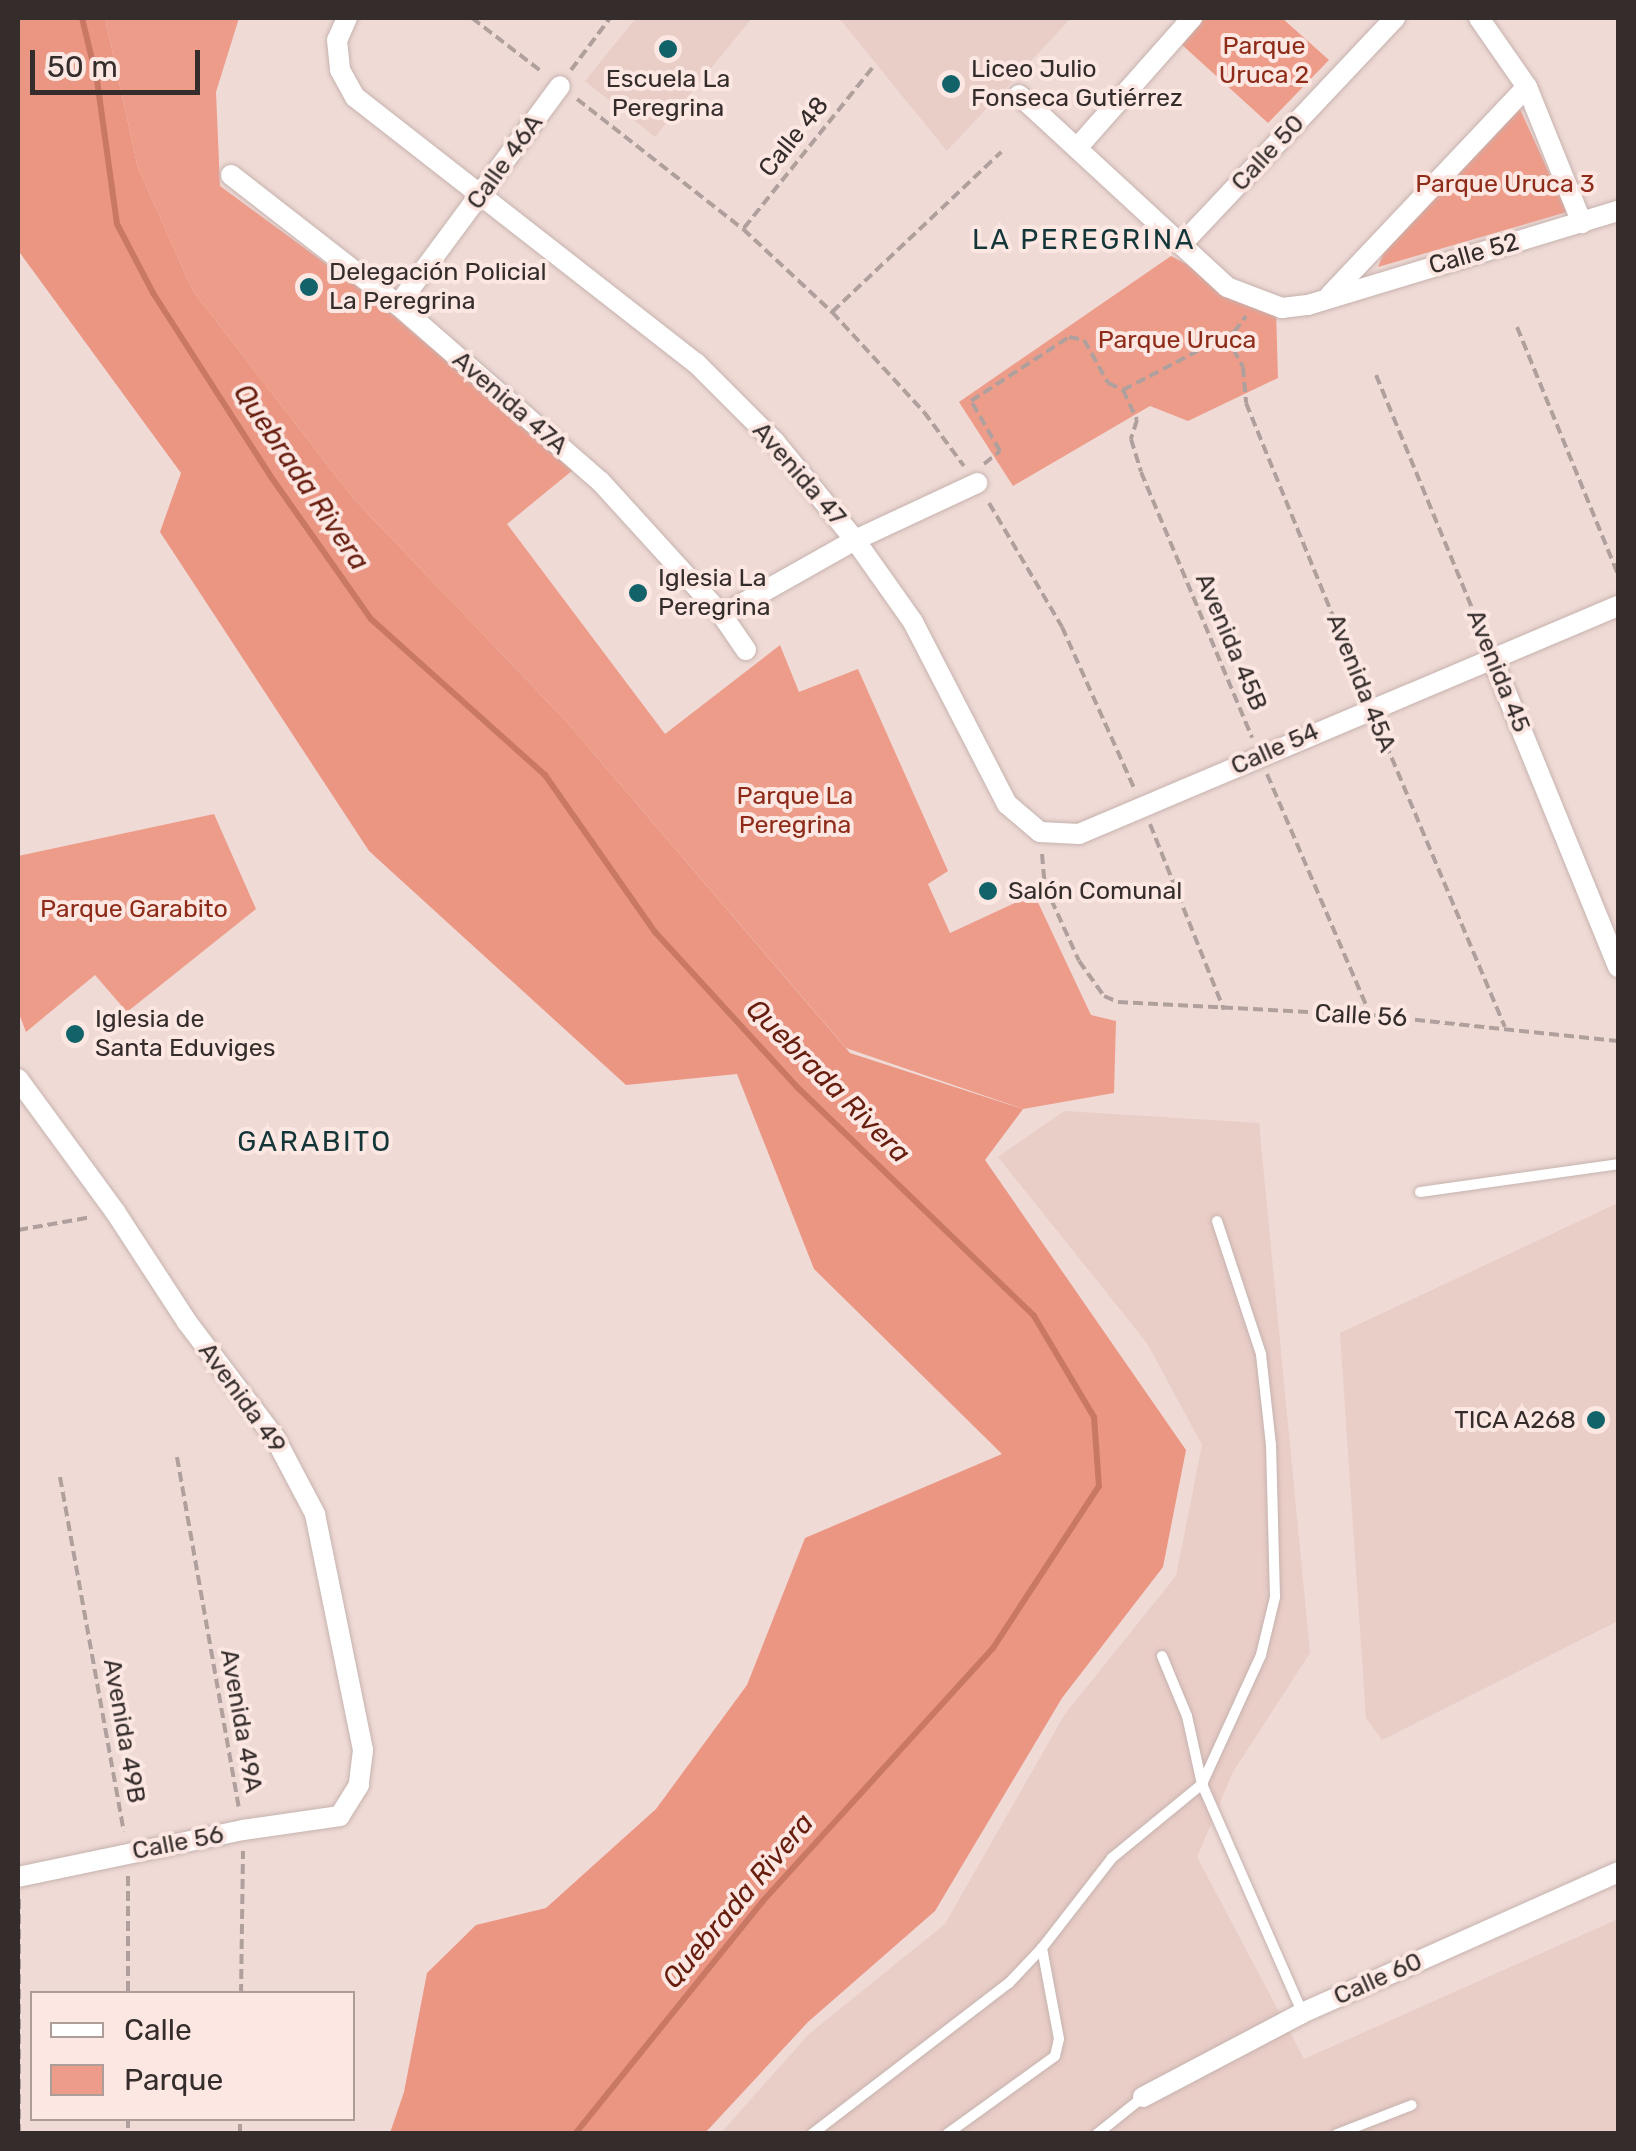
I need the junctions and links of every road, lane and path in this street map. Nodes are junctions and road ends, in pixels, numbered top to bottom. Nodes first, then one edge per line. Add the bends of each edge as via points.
1 (346, 18) edge
2 (472, 18) edge
3 (610, 18) edge
4 (1192, 18) edge
5 (1395, 18) edge
6 (1479, 18) edge
7 (872, 68) dead end
8 (560, 86) junction
9 (1527, 88) junction
10 (1018, 94) dead end
11 (1077, 148) junction
12 (1002, 152) dead end
13 (231, 175) dead end
14 (482, 194) junction
15 (1618, 212) edge
16 (1582, 223) junction
17 (743, 228) dead end
18 (1182, 244) junction
19 (1328, 297) junction
20 (1254, 298) junction
21 (398, 305) junction
22 (832, 312) dead end
23 (1516, 327) dead end
24 (1226, 336) junction
25 (1376, 375) dead end
26 (1123, 390) junction
27 (980, 474) joint
28 (856, 540) junction
29 (1618, 574) edge
30 (1618, 606) edge
31 (722, 615) junction
32 (746, 650) dead end
33 (1492, 658) junction
34 (1370, 708) junction
35 (1260, 756) junction
36 (1040, 832) junction
37 (1618, 967) edge
38 (1370, 1015) junction
39 (1505, 1027) junction
40 (1618, 1041) edge
41 (18, 1079) edge
42 (1618, 1164) edge
43 (1420, 1192) dead end
44 (116, 1213) junction
45 (1217, 1220) dead end
46 (18, 1230) edge
47 (177, 1458) dead end
48 (60, 1477) dead end
49 (1162, 1656) dead end
50 (1202, 1784) junction
51 (340, 1816) joint
52 (243, 1830) junction
53 (128, 1853) junction
54 (1618, 1872) edge
55 (18, 1877) edge
56 (1042, 1948) junction
57 (128, 1991) edge
58 (242, 1991) edge
59 (1302, 2013) junction
60 (1142, 2097) joint
61 (1412, 2105) dead end
62 (1099, 2133) edge
63 (18, 2134) edge
64 (812, 2134) edge
65 (947, 2134) edge
66 (1336, 2134) edge

1 - 14 street, Avenida 47 via 337,40 340,70 355,98
2 - 8 path
3 - 8 path
4 - 11 street
5 - 18 street, Calle 50
6 - 9 street
7 - 17 path, Calle 48
8 - 14 street, Calle 46A
9 - 16 street
9 - 19 street
10 - 11 street
11 - 18 street
12 - 22 path
13 - 21 street, Avenida 47A
14 - 21 street, Calle 46A
14 - 28 street, Avenida 47 via 696,362 775,442
15 - 16 street, Calle 52
16 - 19 street, Calle 52
18 - 20 street via 1227,287
19 - 20 street via 1282,308
20 - 24 path via 1245,320
21 - 31 street, Avenida 47A via 600,481
23 - 29 path
24 - 26 path
24 - 34 path, Avenida 45A via 1242,367 1246,403
25 - 33 path, Avenida 45
26 - 27 path via 1108,382 1084,340 1069,337 971,401 1000,451
26 - 35 path, Avenida 45B via 1137,420 1132,439 1141,472
27 - 28 street
28 - 31 street
28 - 36 street, Avenida 47 via 913,622 1007,804
30 - 33 street, Calle 54
31 - 32 street
33 - 34 street, Calle 54
33 - 37 street, Avenida 45
34 - 35 street, Calle 54
34 - 39 path, Avenida 45A
35 - 36 street, Calle 54 via 1079,834
35 - 38 path, Avenida 45B
36 - 38 path, Calle 56 via 1045,886 1079,961 1104,996 1134,1004
38 - 39 path, Calle 56
39 - 40 path, Calle 56
41 - 44 street, Avenida 49
42 - 43 lane
44 - 46 path
44 - 51 street, Avenida 49 via 275,1438 315,1514 363,1750 358,1785
45 - 50 lane via 1261,1354 1275,1597 1261,1655
47 - 52 path, Avenida 49A
48 - 53 path, Avenida 49B
49 - 50 lane via 1187,1716
50 - 56 lane via 1112,1858
50 - 59 lane
51 - 52 street, Calle 56
52 - 53 street, Calle 56
52 - 58 path, Avenida 49A
53 - 55 street, Calle 56
53 - 57 path, Avenida 49B
54 - 59 street, Calle 60
55 - 63 path
56 - 64 lane via 1009,1982
56 - 65 lane via 1059,2039 1055,2056
59 - 60 street, Calle 60
60 - 62 lane
61 - 66 lane

